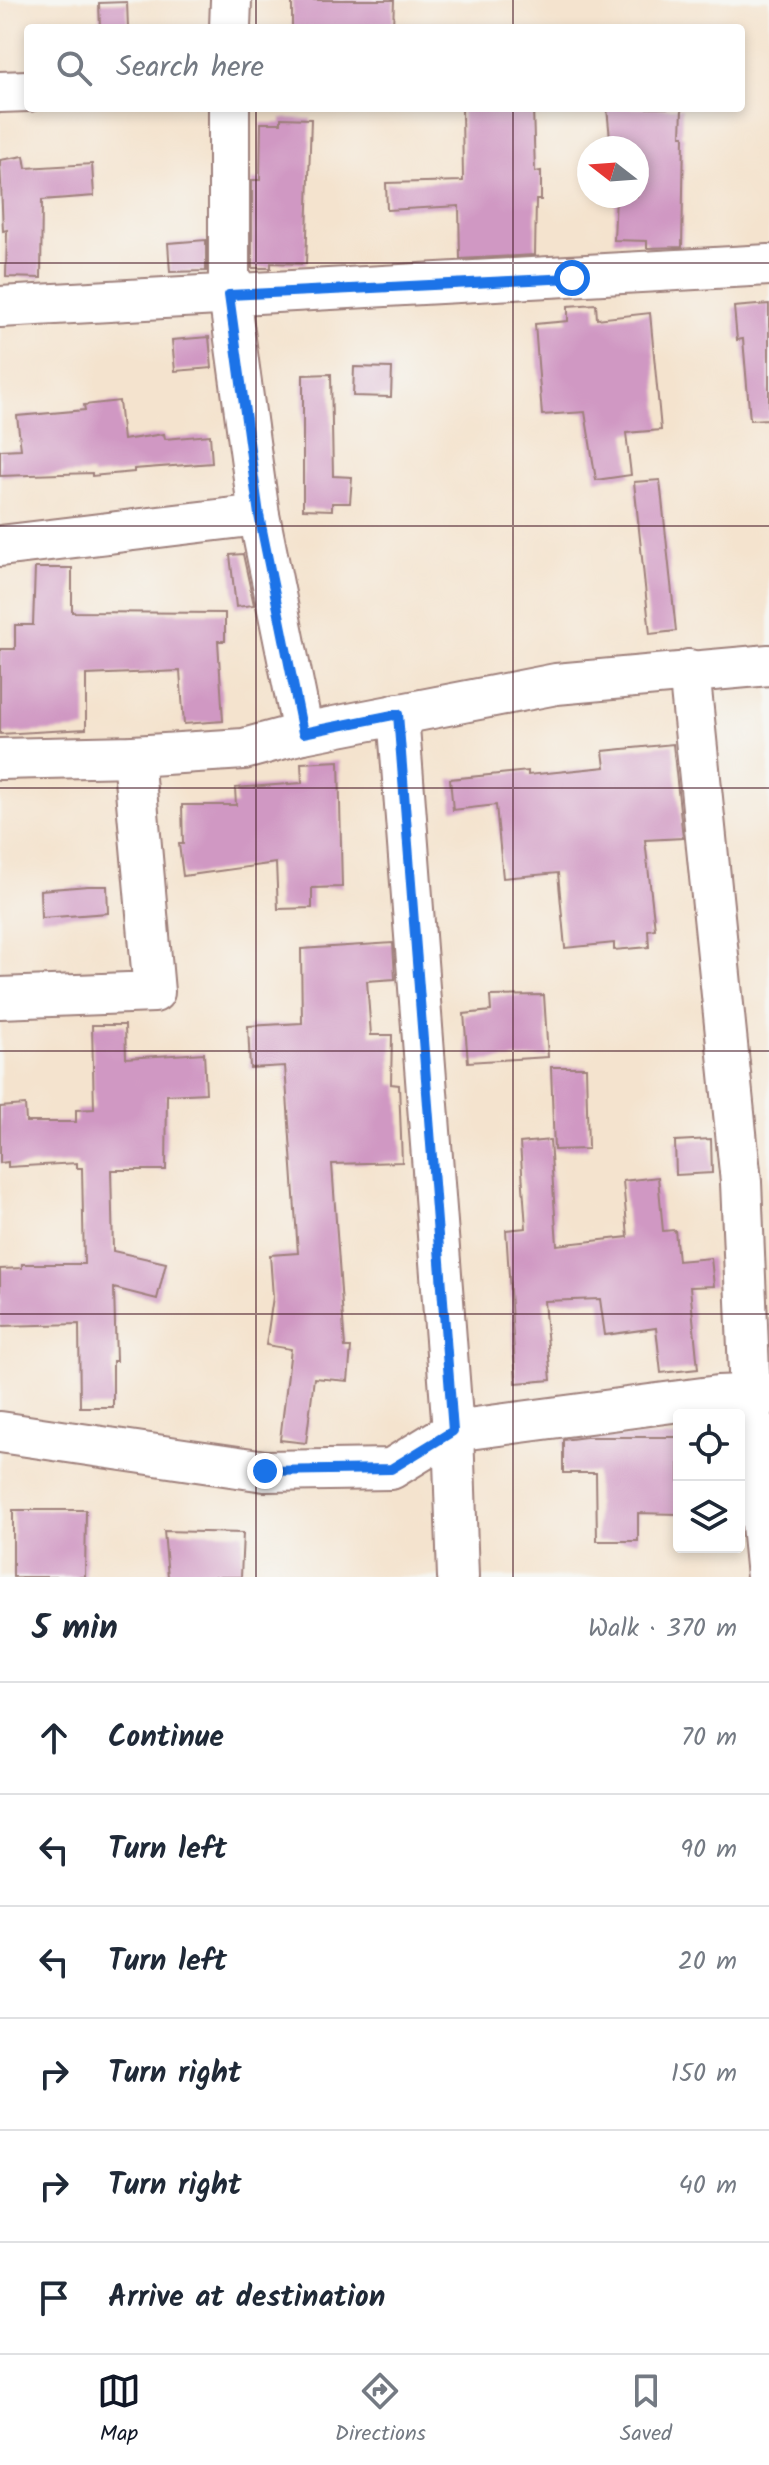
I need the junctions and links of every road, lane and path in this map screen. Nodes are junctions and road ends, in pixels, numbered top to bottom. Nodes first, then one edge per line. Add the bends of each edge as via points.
1 (231, 0) edge
2 (230, 24) edge
3 (24, 91) edge
4 (0, 92) edge
5 (229, 112) edge
6 (769, 265) edge
7 (229, 295) junction
8 (0, 307) edge
9 (259, 515) junction
10 (0, 546) edge
11 (769, 665) edge
12 (689, 670) junction
13 (398, 714) junction
14 (303, 733) junction
15 (133, 756) junction
16 (0, 759) edge
17 (0, 998) edge
18 (760, 1395) edge
19 (453, 1431) junction
20 (0, 1432) edge
21 (458, 1577) edge
22 (767, 1577) edge

1 - 2 street
3 - 4 street
5 - 7 street
6 - 7 street
7 - 8 street
7 - 9 street
9 - 10 street
9 - 14 street
11 - 12 street
12 - 13 street via 556,684
12 - 18 street
13 - 14 street
13 - 19 street
14 - 15 street via 244,749
15 - 16 street
15 - 17 street via 154,992
18 - 19 street
18 - 22 street
19 - 20 street via 391,1469 265,1471
19 - 21 street

